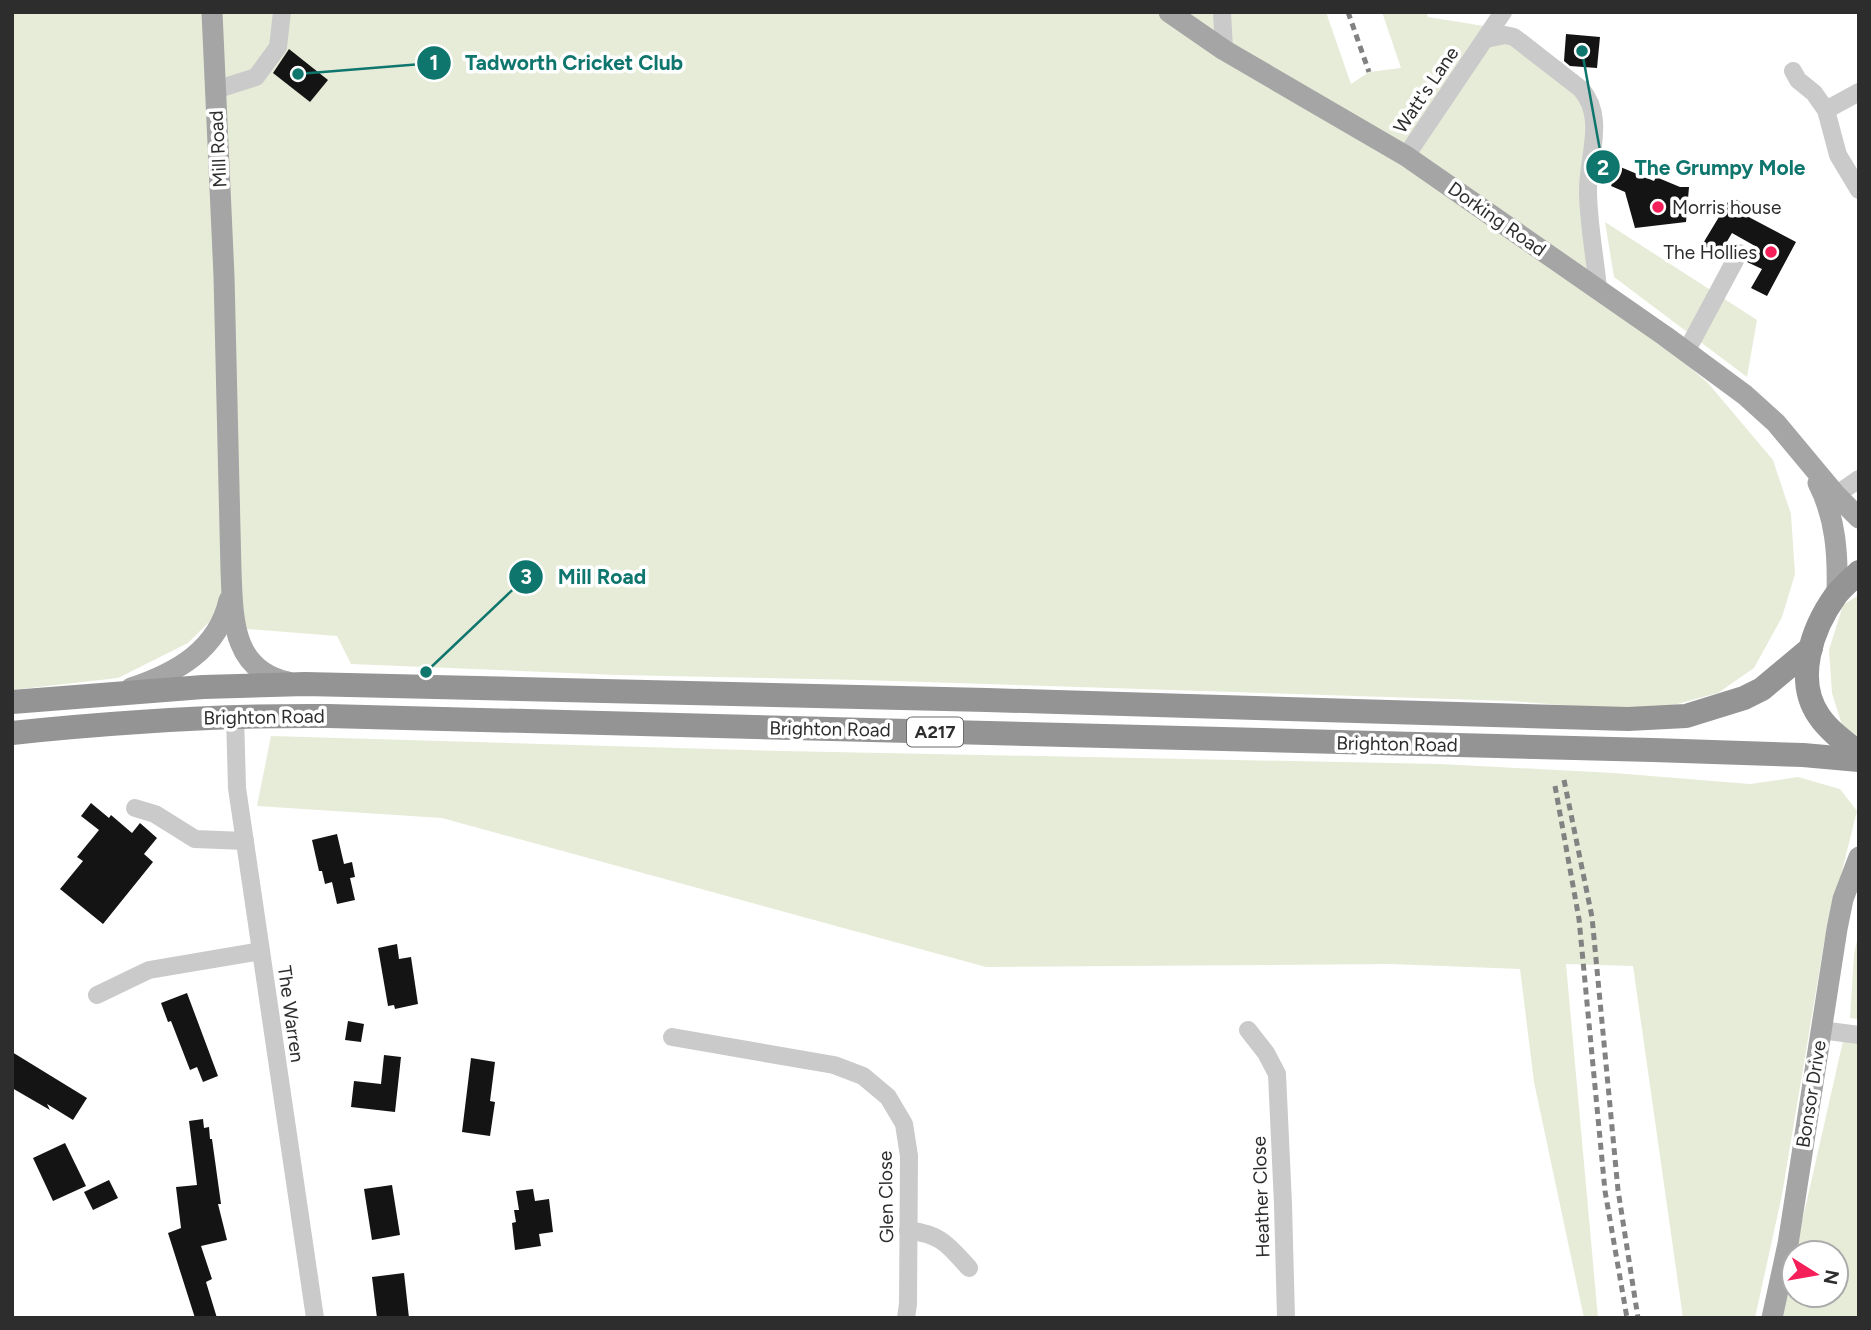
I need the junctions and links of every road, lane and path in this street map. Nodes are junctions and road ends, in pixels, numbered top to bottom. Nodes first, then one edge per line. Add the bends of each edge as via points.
1 (212, 12) edge
2 (282, 12) edge
3 (1169, 12) edge
4 (1222, 12) edge
5 (1503, 12) edge
6 (1486, 39) junction
7 (1224, 50) junction
8 (1793, 71) dead end
9 (215, 90) junction
10 (1859, 92) edge
11 (1826, 110) junction
12 (1406, 156) junction
13 (1859, 190) edge
14 (1739, 253) dead end
15 (1598, 289) junction
16 (1686, 352) junction
17 (1803, 456) junction
18 (1859, 479) edge
19 (1836, 495) junction
20 (1859, 518) edge
21 (1859, 572) edge
22 (232, 580) junction
23 (1837, 593) junction
24 (1811, 648) junction
25 (297, 684) junction
26 (110, 693) junction
27 (12, 702) edge
28 (235, 716) junction
29 (12, 733) edge
30 (1859, 753) edge
31 (1859, 760) edge
32 (135, 808) dead end
33 (245, 841) junction
34 (1857, 863) edge
35 (261, 951) junction
36 (97, 995) dead end
37 (1248, 1030) dead end
38 (1821, 1030) junction
39 (1859, 1035) edge
40 (672, 1037) dead end
41 (908, 1230) junction
42 (969, 1268) dead end
43 (316, 1318) edge
44 (906, 1318) edge
45 (1286, 1318) edge
46 (1772, 1318) edge

1 - 9 main road, Mill Road
2 - 9 street via 278,47 256,77
3 - 7 main road, Dorking Road
4 - 7 street
5 - 6 street, Watt's Lane
6 - 12 street, Watt's Lane
6 - 15 street via 1505,35 1523,42 1588,97 1595,121 1588,189
7 - 12 main road, Dorking Road
8 - 11 street
9 - 22 main road, Mill Road
10 - 11 street
11 - 13 street via 1838,155
12 - 15 main road, Dorking Road
14 - 16 street
15 - 16 main road, Dorking Road
16 - 17 main road, Dorking Road via 1745,394
17 - 19 main road, Dorking Road
17 - 23 main road, Dorking Road via 1829,508 1836,544
18 - 19 street
19 - 20 main road, Dorking Road
21 - 23 highway
22 - 25 main road, Mill Road via 237,634 251,664 262,674
22 - 26 main road, Mill Road via 221,625 208,645 152,681
23 - 24 highway
24 - 25 highway, Brighton Road / A217 via 1744,698 1668,718
24 - 30 highway via 1807,682 1818,715
25 - 26 highway, Brighton Road / A217
26 - 27 highway, Brighton Road / A217
28 - 29 highway, Brighton Road / A217
28 - 31 highway, Brighton Road / A217 via 1653,750
28 - 33 street, The Warren via 237,788
32 - 33 street via 155,814 195,839
33 - 35 street, The Warren
34 - 38 main road, Bonsor Drive via 1837,929
35 - 36 street via 149,970
35 - 43 street, The Warren
37 - 45 street, Heather Close via 1276,1074
38 - 39 street
38 - 46 main road, Bonsor Drive
40 - 41 street, Glen Close via 834,1065 863,1076 888,1097 904,1124
41 - 42 street via 943,1240
41 - 44 street, Glen Close

